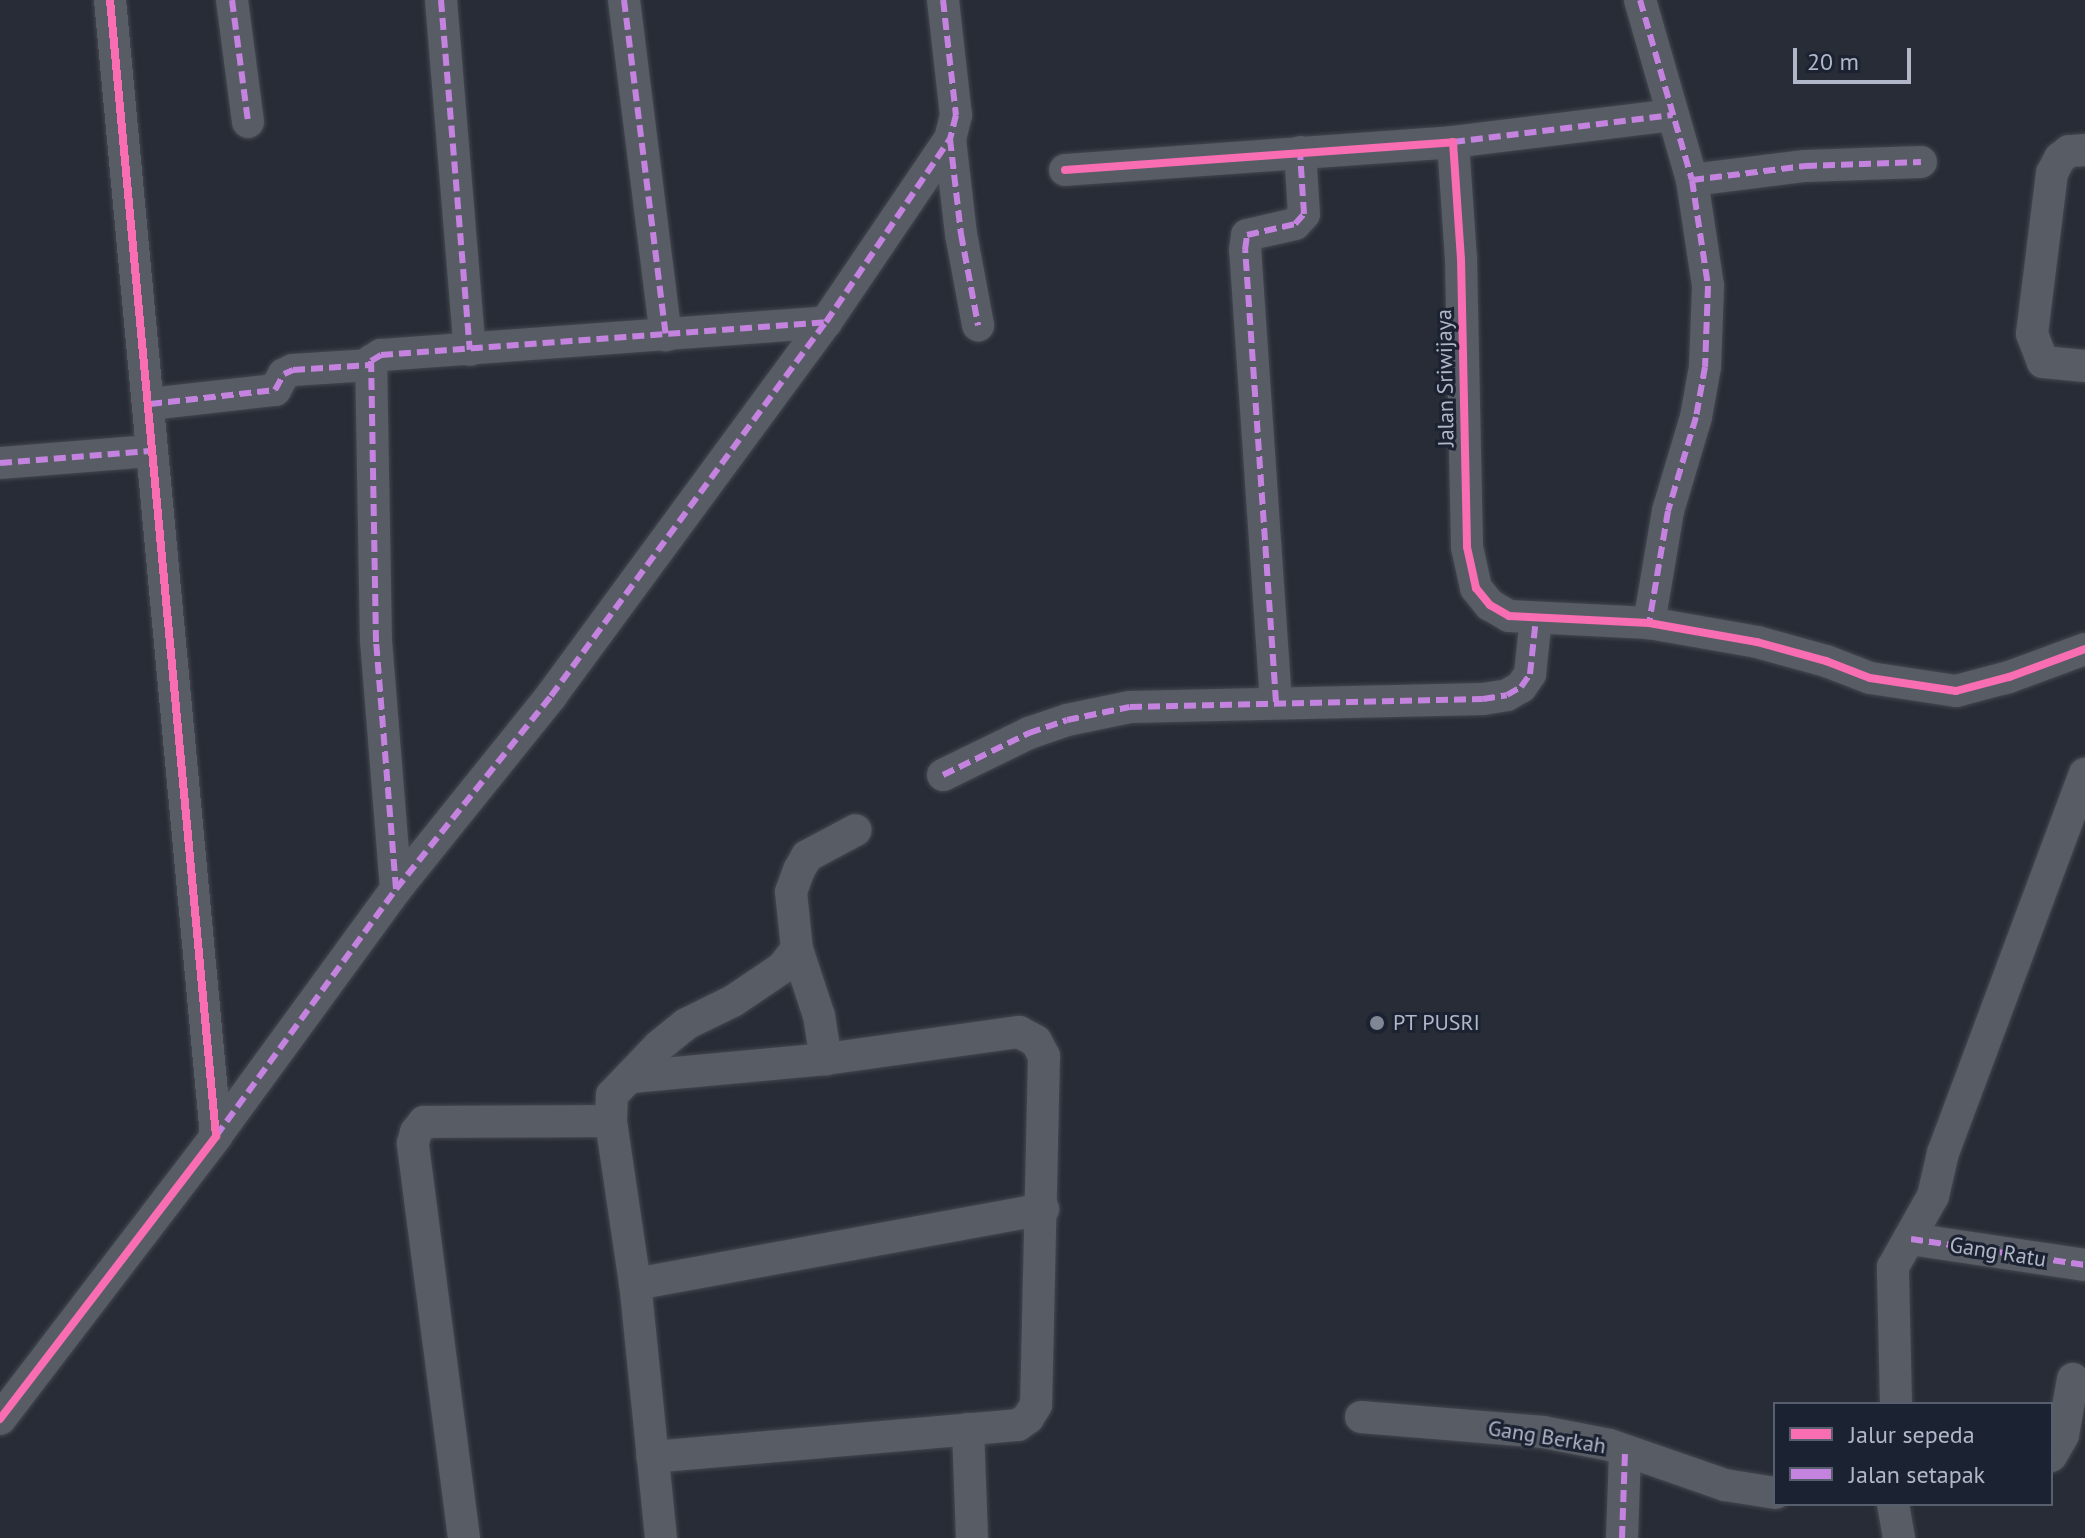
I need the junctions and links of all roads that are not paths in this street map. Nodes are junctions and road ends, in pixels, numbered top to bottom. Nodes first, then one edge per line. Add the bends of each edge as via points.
1 (110, 0) edge
2 (232, 0) edge
3 (441, 0) edge
4 (624, 0) edge
5 (943, 0) edge
6 (1640, 0) edge
7 (1672, 115) junction
8 (248, 122) dead end
9 (950, 139) junction
10 (1453, 142) junction
11 (2085, 150) edge
12 (1300, 152) junction
13 (1921, 162) dead end
14 (1065, 170) dead end
15 (1692, 180) junction
16 (826, 322) junction
17 (978, 325) dead end
18 (666, 335) junction
19 (470, 350) junction
20 (370, 365) junction
21 (2085, 366) edge
22 (150, 404) junction
23 (150, 451) junction
24 (0, 463) edge
25 (1536, 618) junction
26 (1649, 623) junction
27 (2085, 649) edge
28 (1276, 702) junction
29 (2085, 774) edge
30 (943, 775) dead end
31 (856, 830) dead end
32 (396, 889) junction
33 (797, 949) junction
34 (826, 1059) junction
35 (632, 1077) junction
36 (611, 1121) junction
37 (216, 1136) junction
38 (1043, 1209) junction
39 (1911, 1239) junction
40 (2085, 1265) edge
41 (635, 1284) junction
42 (2073, 1379) dead end
43 (1896, 1402) edge
44 (1361, 1417) dead end
45 (0, 1419) edge
46 (968, 1429) junction
47 (1625, 1451) junction
48 (2053, 1452) edge
49 (652, 1457) junction
50 (1773, 1493) edge
51 (1893, 1506) edge
52 (464, 1538) edge
53 (661, 1538) edge
54 (972, 1538) edge
55 (1622, 1538) edge
56 (1899, 1538) edge

1 - 22 street
2 - 8 street
3 - 19 street
4 - 18 street
5 - 9 street via 956,115
6 - 7 street
7 - 10 street
7 - 15 street
9 - 16 street
9 - 17 street
10 - 12 street
10 - 25 street, Jalan Sriwijaya via 1467,547 1476,588 1490,605 1509,616
11 - 21 street via 2069,151 2052,173 2032,334 2043,362
12 - 14 street
12 - 28 street via 1304,214 1295,224 1247,235 1245,250
13 - 15 street via 1805,166
15 - 26 street via 1708,286 1705,367 1668,511
16 - 18 street
16 - 32 street via 551,696
18 - 19 street
19 - 20 street via 381,355
20 - 22 street via 293,370 284,374 275,390
20 - 32 street via 376,642
22 - 23 street
23 - 24 street
23 - 37 street
25 - 26 street, Jalan Sriwijaya
25 - 28 street via 1530,674 1507,695
26 - 27 street, Jalan Sriwijaya via 1757,642 1870,678 1956,691
28 - 30 street via 1159,704 1090,715 1029,733
29 - 39 street via 1943,1153 1933,1196
31 - 33 street via 807,856 799,870 791,892
32 - 37 street
33 - 34 street via 819,1016
33 - 35 street via 782,968 746,993 686,1024
34 - 35 street
34 - 38 street via 1019,1032 1036,1041 1044,1056
35 - 36 street via 612,1095
36 - 41 street
36 - 52 street via 424,1122 416,1132 413,1143
37 - 45 street
38 - 41 street
38 - 46 street via 1036,1405 1018,1425
39 - 40 street, Gang Ratu
39 - 43 street via 1893,1267 1891,1283
41 - 49 street
42 - 48 street via 2063,1435
44 - 47 street, Gang Berkah via 1543,1432
46 - 49 street
46 - 54 street
47 - 50 street, Gang Berkah via 1725,1485
47 - 55 street
49 - 53 street
51 - 56 street

